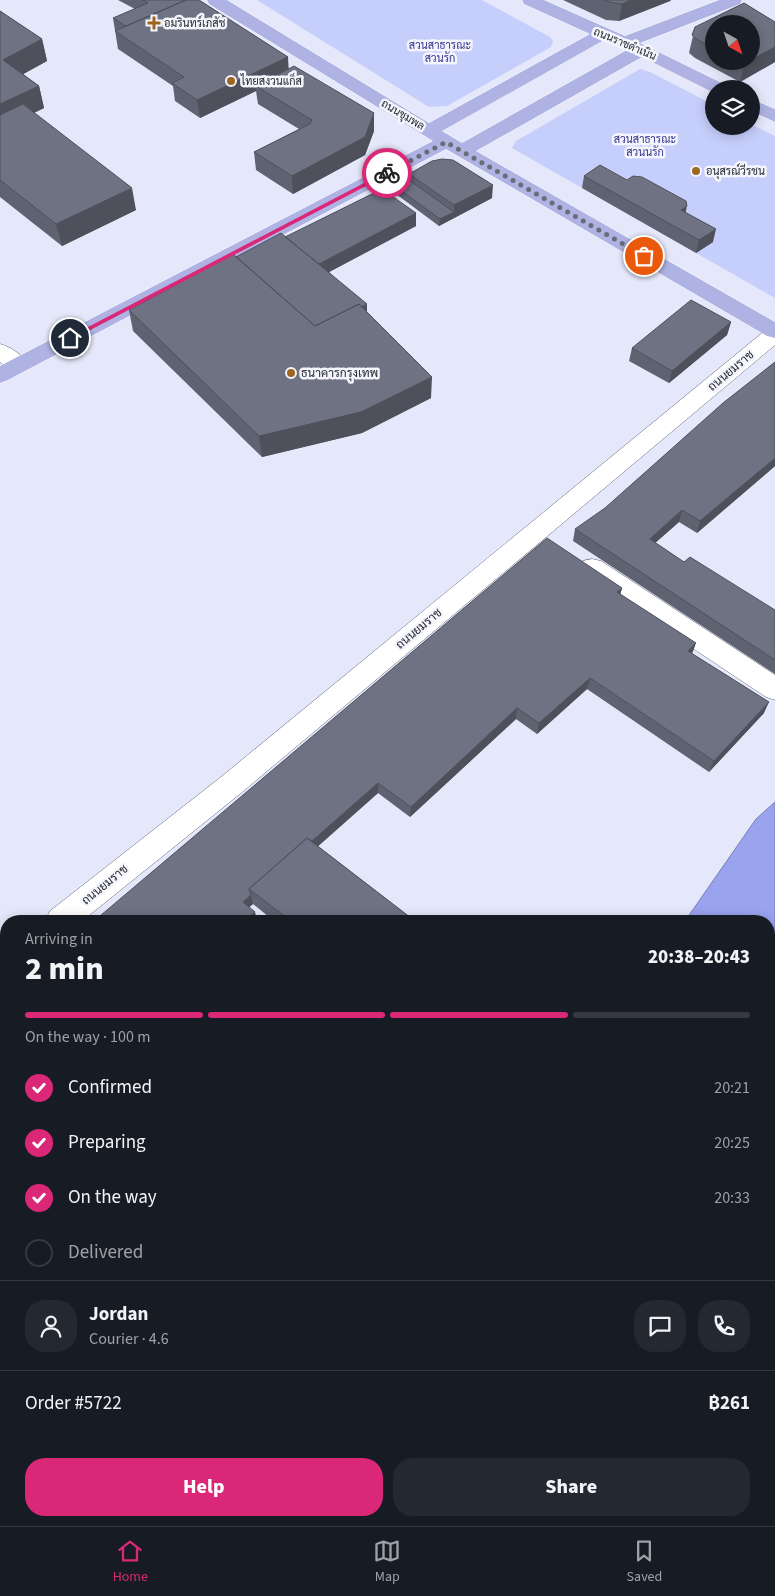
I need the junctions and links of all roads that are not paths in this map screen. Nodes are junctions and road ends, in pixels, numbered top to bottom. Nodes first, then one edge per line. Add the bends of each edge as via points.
1 (215, 0) edge
2 (530, 0) edge
3 (734, 0) edge
4 (602, 34) junction
5 (633, 46) junction
6 (705, 82) edge
7 (760, 108) edge
8 (775, 116) edge
9 (428, 131) junction
10 (454, 147) junction
11 (775, 332) edge
12 (0, 351) edge
13 (9, 370) edge
14 (536, 531) junction
15 (775, 689) edge
16 (67, 915) edge

1 - 9 main road, ถนนชุมพล
2 - 4 main road, ถนนราชดำเนิน
3 - 5 main road
4 - 5 main road, ถนนราชดำเนิน
4 - 9 main road
5 - 6 main road, ถนนราชดำเนิน
5 - 10 main road
7 - 8 main road
9 - 10 main road, ถนนชุมพล
10 - 11 main road, ถนนชุมพล
10 - 13 main road
11 - 14 street, ถนนยมราช
12 - 13 street
14 - 15 street
14 - 16 street, ถนนยมราช

